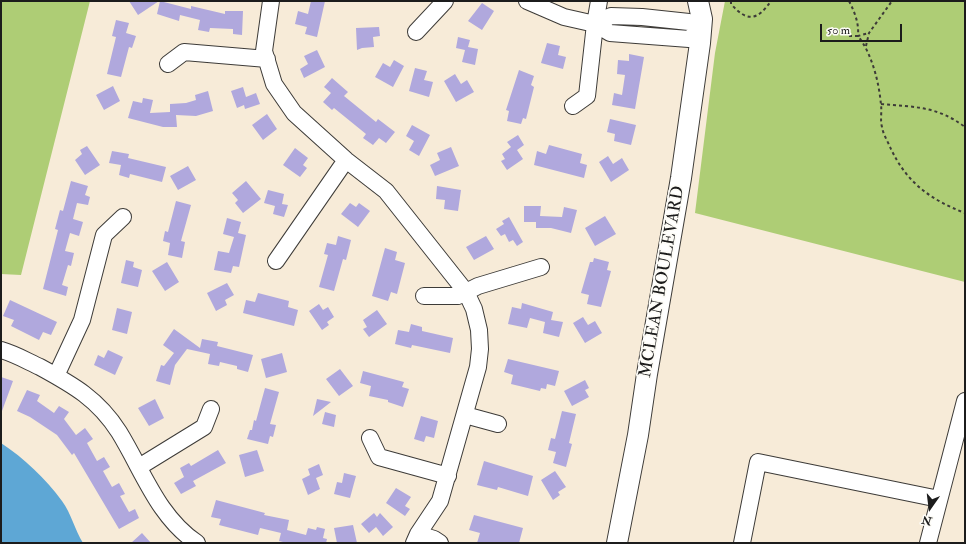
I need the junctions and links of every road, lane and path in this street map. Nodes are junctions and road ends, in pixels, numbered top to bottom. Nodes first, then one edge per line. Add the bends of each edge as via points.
1 (271, 1) edge
2 (445, 1) edge
3 (527, 1) edge
4 (599, 1) edge
5 (712, 1) edge
6 (731, 1) edge
7 (770, 1) edge
8 (849, 1) edge
9 (892, 1) edge
10 (552, 6) edge
11 (700, 17) edge
12 (595, 24) junction
13 (416, 32) dead end
14 (869, 33) junction
15 (849, 36) dead end
16 (858, 36) junction
17 (866, 46) junction
18 (267, 59) junction
19 (168, 64) dead end
20 (881, 104) junction
21 (573, 106) dead end
22 (965, 127) edge
23 (346, 160) junction
24 (965, 213) edge
25 (123, 217) dead end
26 (276, 261) dead end
27 (541, 267) dead end
28 (466, 292) junction
29 (424, 296) dead end
30 (1, 350) edge
31 (56, 376) junction
32 (965, 401) edge
33 (211, 409) dead end
34 (465, 415) junction
35 (498, 424) dead end
36 (370, 438) dead end
37 (139, 467) junction
38 (448, 476) junction
39 (939, 499) junction
40 (416, 538) edge
41 (197, 543) edge
42 (440, 543) edge
43 (617, 543) edge
44 (742, 543) edge
45 (928, 543) edge

1 - 18 street via 264,51
2 - 13 street
3 - 10 street
4 - 12 street
5 - 11 main road, MCLEAN BOULEVARD
6 - 7 path via 738,12 752,18
8 - 16 path via 856,13
9 - 14 path
10 - 12 street
11 - 12 street via 688,22 611,16
11 - 43 main road, MCLEAN BOULEVARD via 681,178 646,374 638,435
12 - 21 street via 587,96
14 - 16 path
14 - 17 path
15 - 16 path
16 - 17 path
17 - 20 path
18 - 19 street via 184,52
18 - 23 street via 274,84 294,113
20 - 22 path via 931,109 945,113
20 - 24 path via 882,127 899,167 914,183 940,203
23 - 26 street
23 - 28 street via 386,191
25 - 31 street via 104,235 82,320
27 - 28 street
28 - 29 street via 458,296
28 - 34 street via 474,309 480,349
30 - 31 street
31 - 37 street via 74,385 98,405 119,432
32 - 39 street
33 - 37 street via 204,427
34 - 35 street
34 - 38 street
36 - 38 street via 380,457
37 - 41 street via 164,511 184,534
38 - 40 street via 440,501
39 - 44 street via 758,462
39 - 45 street
40 - 42 street via 434,539

